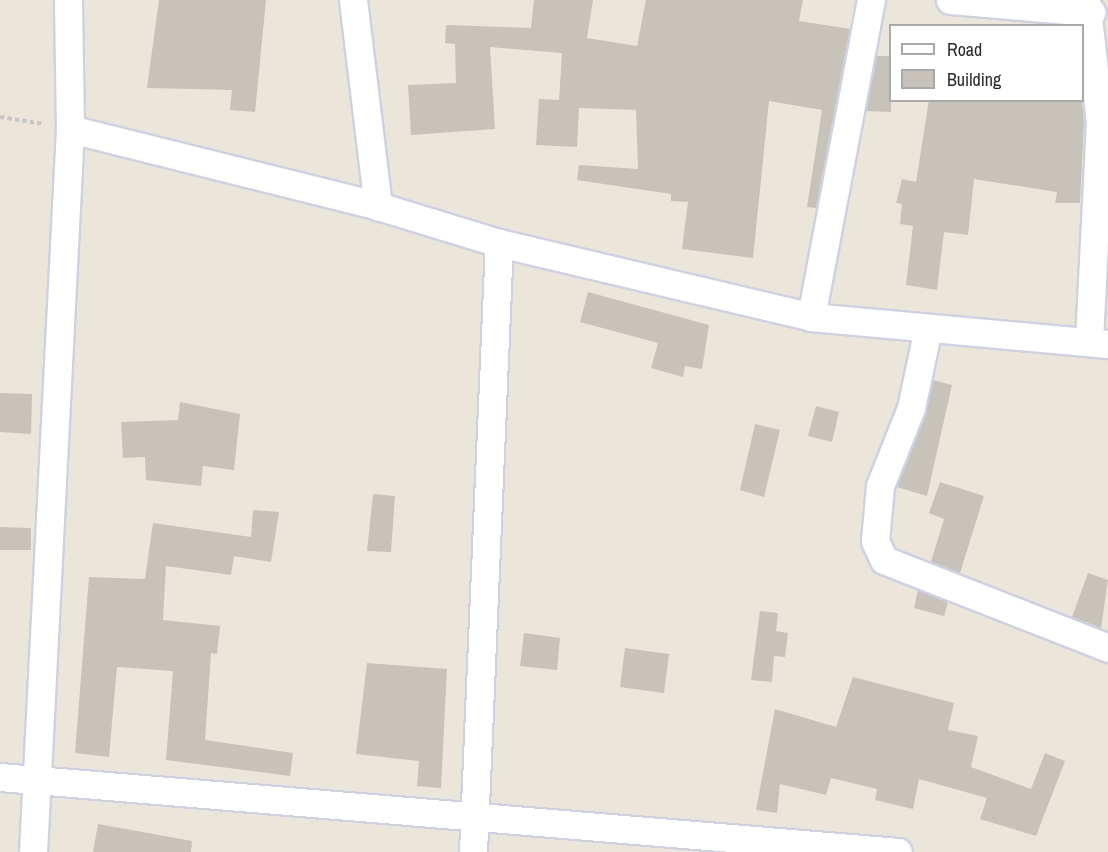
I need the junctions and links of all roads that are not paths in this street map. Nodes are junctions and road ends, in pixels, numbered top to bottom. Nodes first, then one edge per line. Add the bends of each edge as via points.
1 (68, 0) edge
2 (353, 0) edge
3 (871, 0) edge
4 (950, 0) edge
5 (1088, 6) edge
6 (70, 129) junction
7 (378, 206) junction
8 (499, 243) junction
9 (811, 317) junction
10 (928, 328) junction
11 (1098, 343) edge
12 (1108, 648) edge
13 (0, 777) edge
14 (41, 777) junction
15 (470, 817) junction
16 (33, 852) edge
17 (473, 852) edge
18 (898, 852) edge

1 - 6 street
2 - 7 street
3 - 9 street
4 - 5 street
5 - 11 street via 1100,123
6 - 7 street
6 - 14 street
7 - 8 street
8 - 9 street
8 - 15 street
9 - 10 street
10 - 11 street
10 - 12 street via 911,408 880,486 875,541 884,560
13 - 14 street
14 - 15 street
14 - 16 street
15 - 17 street
15 - 18 street

